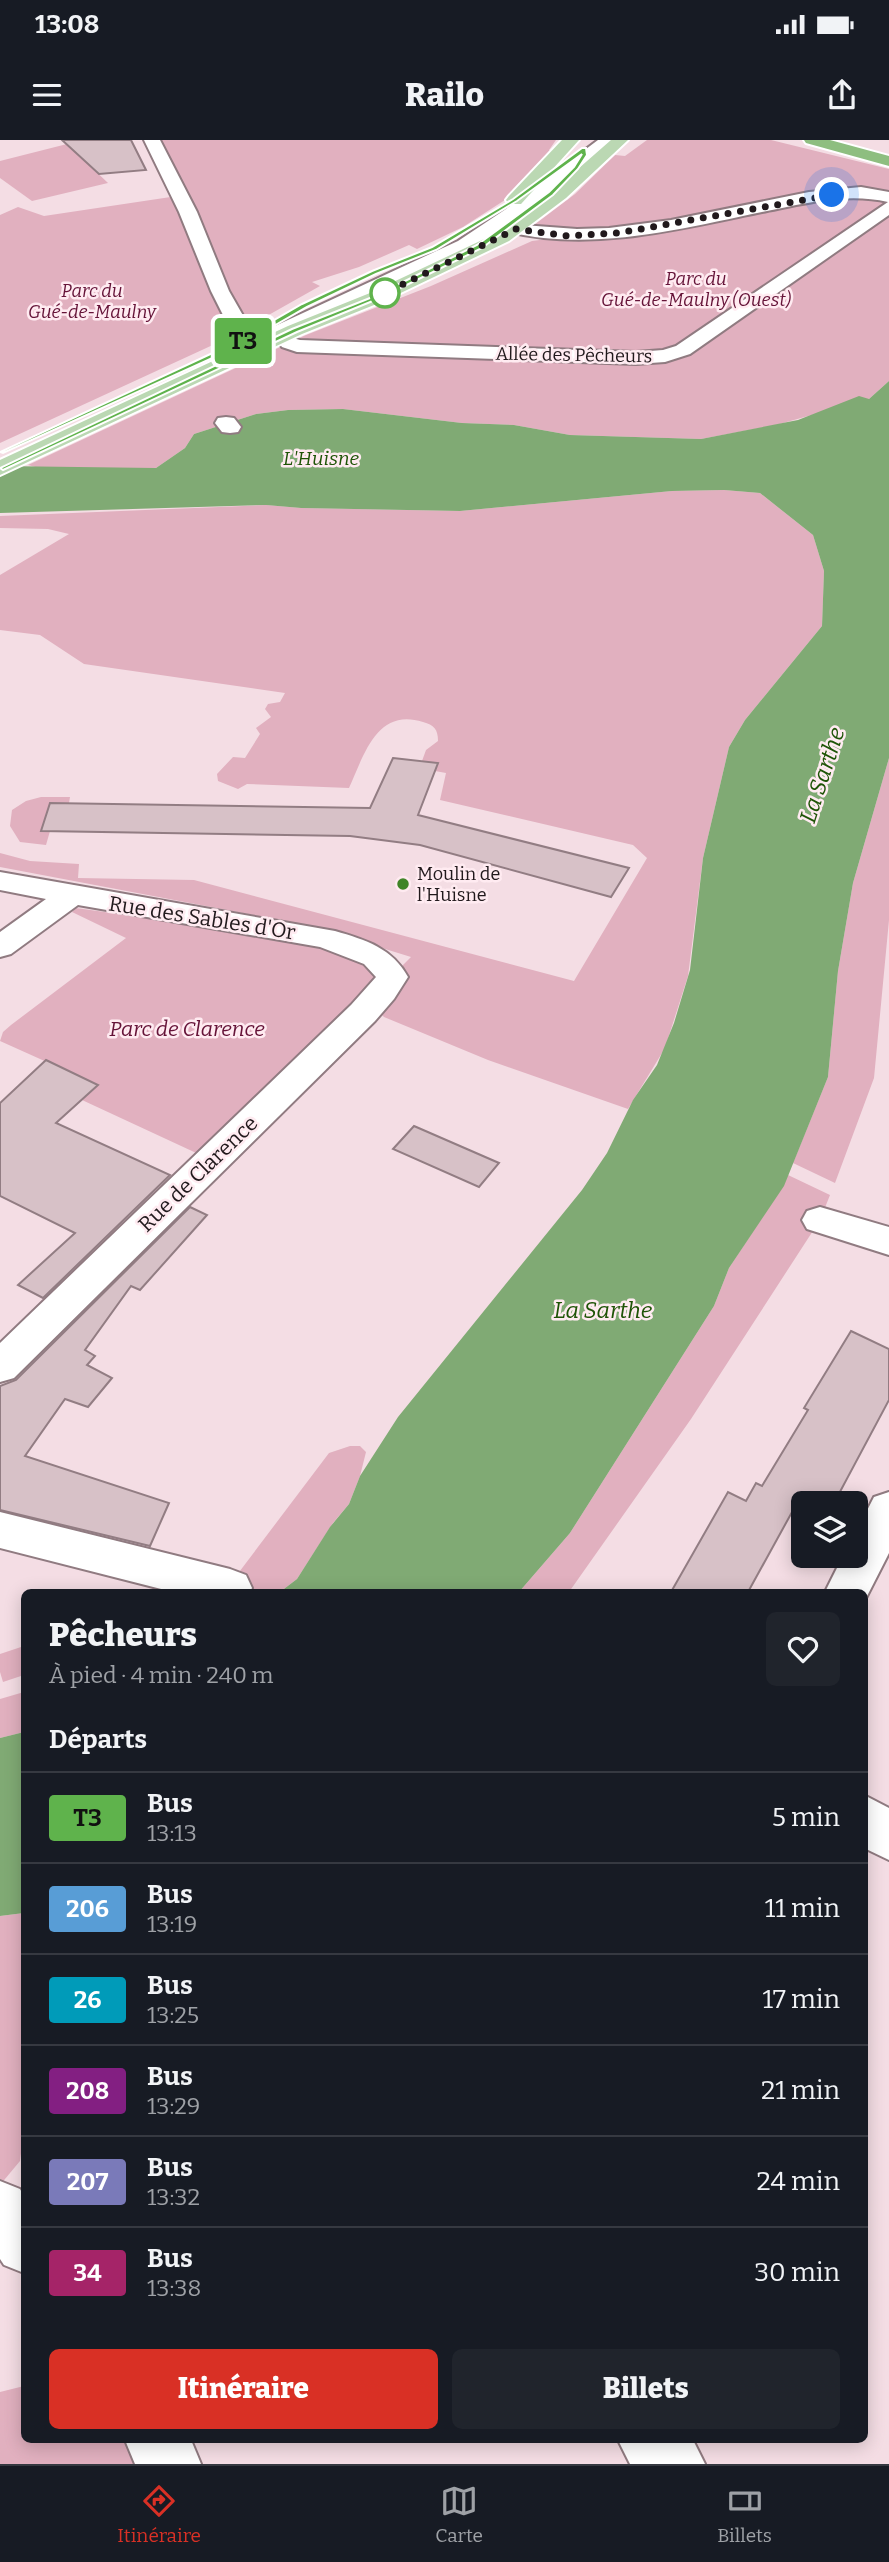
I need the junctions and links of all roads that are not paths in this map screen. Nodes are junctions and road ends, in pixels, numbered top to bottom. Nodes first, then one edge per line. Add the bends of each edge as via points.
1 (152, 140) edge
2 (608, 140) edge
3 (620, 140) edge
4 (812, 140) edge
5 (847, 140) edge
6 (886, 154) edge
7 (574, 158) edge
8 (889, 197) edge
9 (889, 207) edge
10 (516, 229) junction
11 (479, 246) junction
12 (246, 328) dead end
13 (293, 344) dead end
14 (69, 428) junction
15 (0, 452) edge
16 (0, 460) edge
17 (0, 468) edge
18 (0, 881) edge
19 (71, 896) junction
20 (0, 947) edge
21 (392, 977) joint
22 (820, 1220) dead end
23 (889, 1241) edge
24 (0, 1367) edge
25 (889, 1510) edge
26 (0, 1530) edge
27 (230, 1588) dead end
28 (850, 1589) edge
29 (868, 1821) edge
30 (889, 1837) edge
31 (0, 2209) edge
32 (21, 2240) edge
33 (157, 2443) edge
34 (651, 2443) edge
35 (172, 2464) edge
36 (675, 2464) edge

1 - 12 street via 220,291 237,324
2 - 7 street
3 - 7 main road
4 - 6 highway
5 - 6 highway
7 - 10 main road
7 - 11 main road via 551,194
7 - 14 main road via 434,249 305,305
7 - 14 street via 512,213 464,245
8 - 10 street via 814,197 603,234 568,236
9 - 13 street, Allée des Pêcheurs via 685,349 664,356
10 - 11 main road
11 - 14 main road via 367,302
14 - 15 main road
14 - 16 street
14 - 17 main road
18 - 19 street, Rue des Sables d'Or
19 - 20 street
19 - 21 street, Rue des Sables d'Or via 303,934 375,957
21 - 24 street, Rue de Clarence via 363,1013
22 - 23 street
25 - 28 street
26 - 27 street
29 - 30 street
31 - 32 street
33 - 35 street
34 - 36 street

